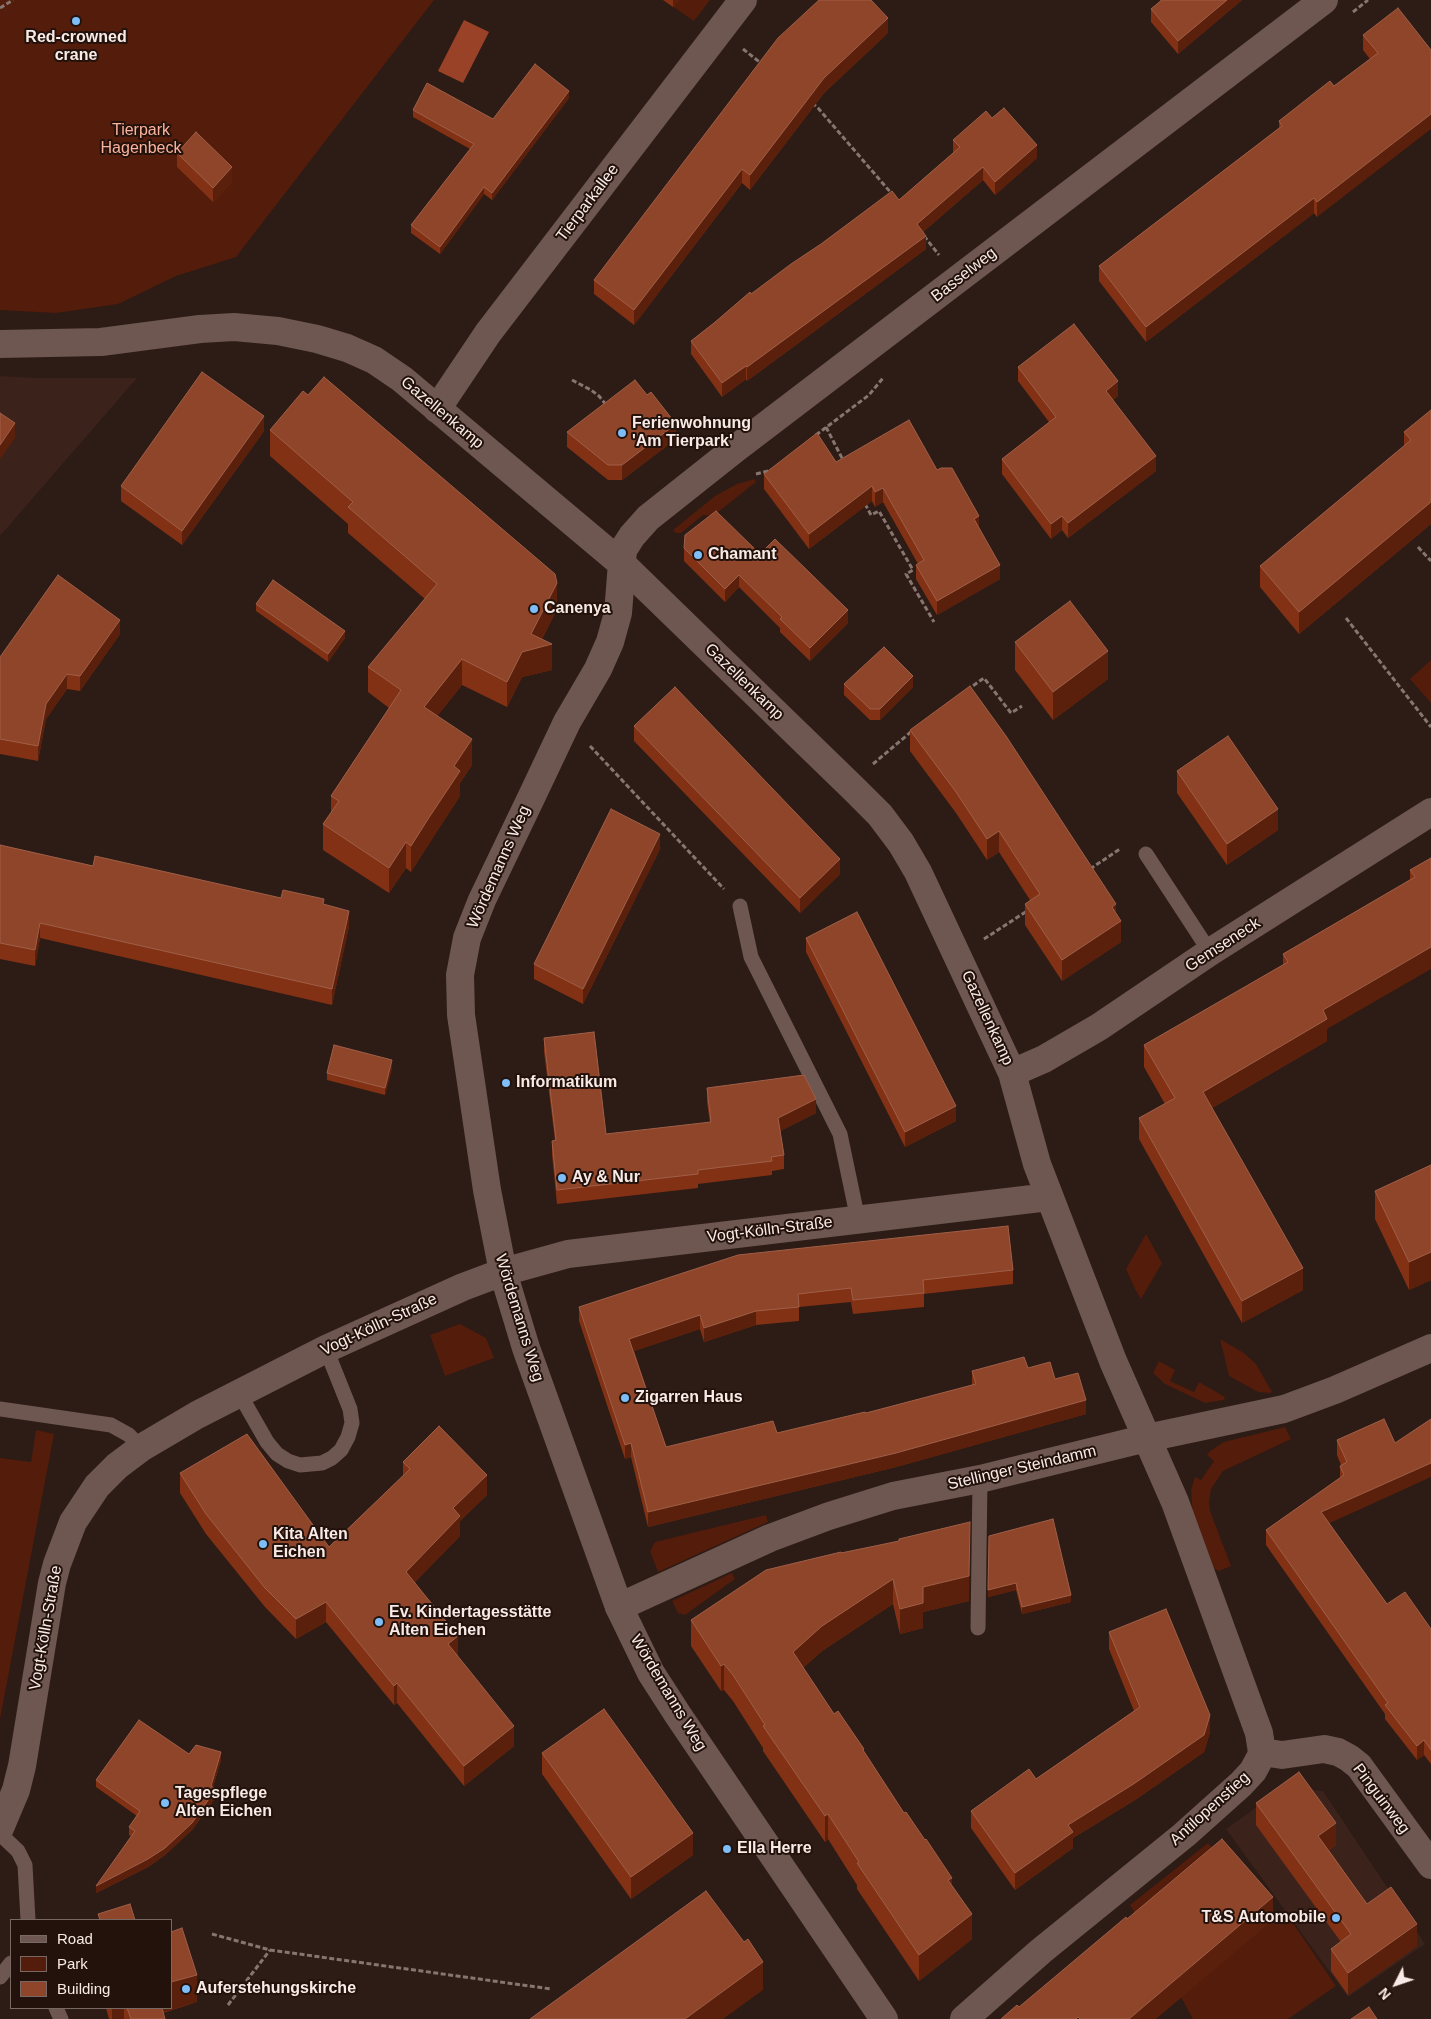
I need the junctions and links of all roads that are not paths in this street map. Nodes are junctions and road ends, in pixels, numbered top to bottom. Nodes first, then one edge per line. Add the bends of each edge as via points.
1 (743, 0) edge
2 (1324, 0) edge
3 (0, 344) edge
4 (437, 409) junction
5 (621, 564) junction
6 (1431, 812) edge
7 (1146, 854) road end
8 (740, 906) road end
9 (1210, 952) junction
10 (1012, 1073) junction
11 (1049, 1196) junction
12 (858, 1220) junction
13 (503, 1272) junction
14 (1431, 1348) edge
15 (326, 1349) junction
16 (239, 1393) junction
17 (0, 1408) edge
18 (1147, 1438) junction
19 (141, 1448) junction
20 (980, 1479) junction
21 (619, 1607) junction
22 (978, 1628) dead end
23 (1262, 1752) junction
24 (0, 1828) edge
25 (0, 1834) edge
26 (1431, 1865) edge
27 (28, 1919) edge
28 (10, 1964) edge
29 (0, 1977) edge
30 (884, 2019) edge
31 (964, 2019) edge

1 - 4 street, Tierparkallee via 488,333
2 - 5 street, Basselweg via 648,518 627,543
3 - 4 street, Gazellenkamp via 101,342 234,327 278,331 347,348 374,360
4 - 5 street, Gazellenkamp
5 - 10 street, Gazellenkamp via 880,815 918,872
5 - 13 street, Wördemanns Weg via 614,631 482,900 467,938 460,975 463,1029
6 - 9 street, Gemseneck
7 - 9 lane
8 - 12 lane via 751,956 840,1134
9 - 10 street, Gemseneck via 1099,1027 1044,1059
10 - 11 street, Gazellenkamp
11 - 12 street, Vogt-Kölln-Straße
11 - 18 street, Gazellenkamp via 1113,1361
12 - 13 street, Vogt-Kölln-Straße via 568,1254
13 - 15 street, Vogt-Kölln-Straße
13 - 21 street, Wördemanns Weg via 520,1332
14 - 18 street, Stellinger Steindamm via 1284,1410
15 - 16 street, Vogt-Kölln-Straße
15 - 16 lane via 350,1409 352,1423 341,1450 332,1458 322,1463 300,1465 277,1454
16 - 19 street, Vogt-Kölln-Straße
17 - 19 lane via 111,1425 129,1435
18 - 20 street, Stellinger Steindamm
18 - 23 street via 1175,1502 1259,1734
19 - 24 street, Vogt-Kölln-Straße via 97,1486 65,1542 52,1583 22,1766 14,1797
20 - 21 street, Stellinger Steindamm via 893,1496 829,1516 770,1538
20 - 22 lane
21 - 30 street, Wördemanns Weg via 651,1672 678,1715
23 - 26 street, Pinguinweg via 1282,1755 1324,1749 1349,1758 1367,1776
23 - 31 street, Antilopenstieg via 1253,1771 1230,1795 1041,1950
25 - 27 lane via 18,1851 25,1865
28 - 29 lane

